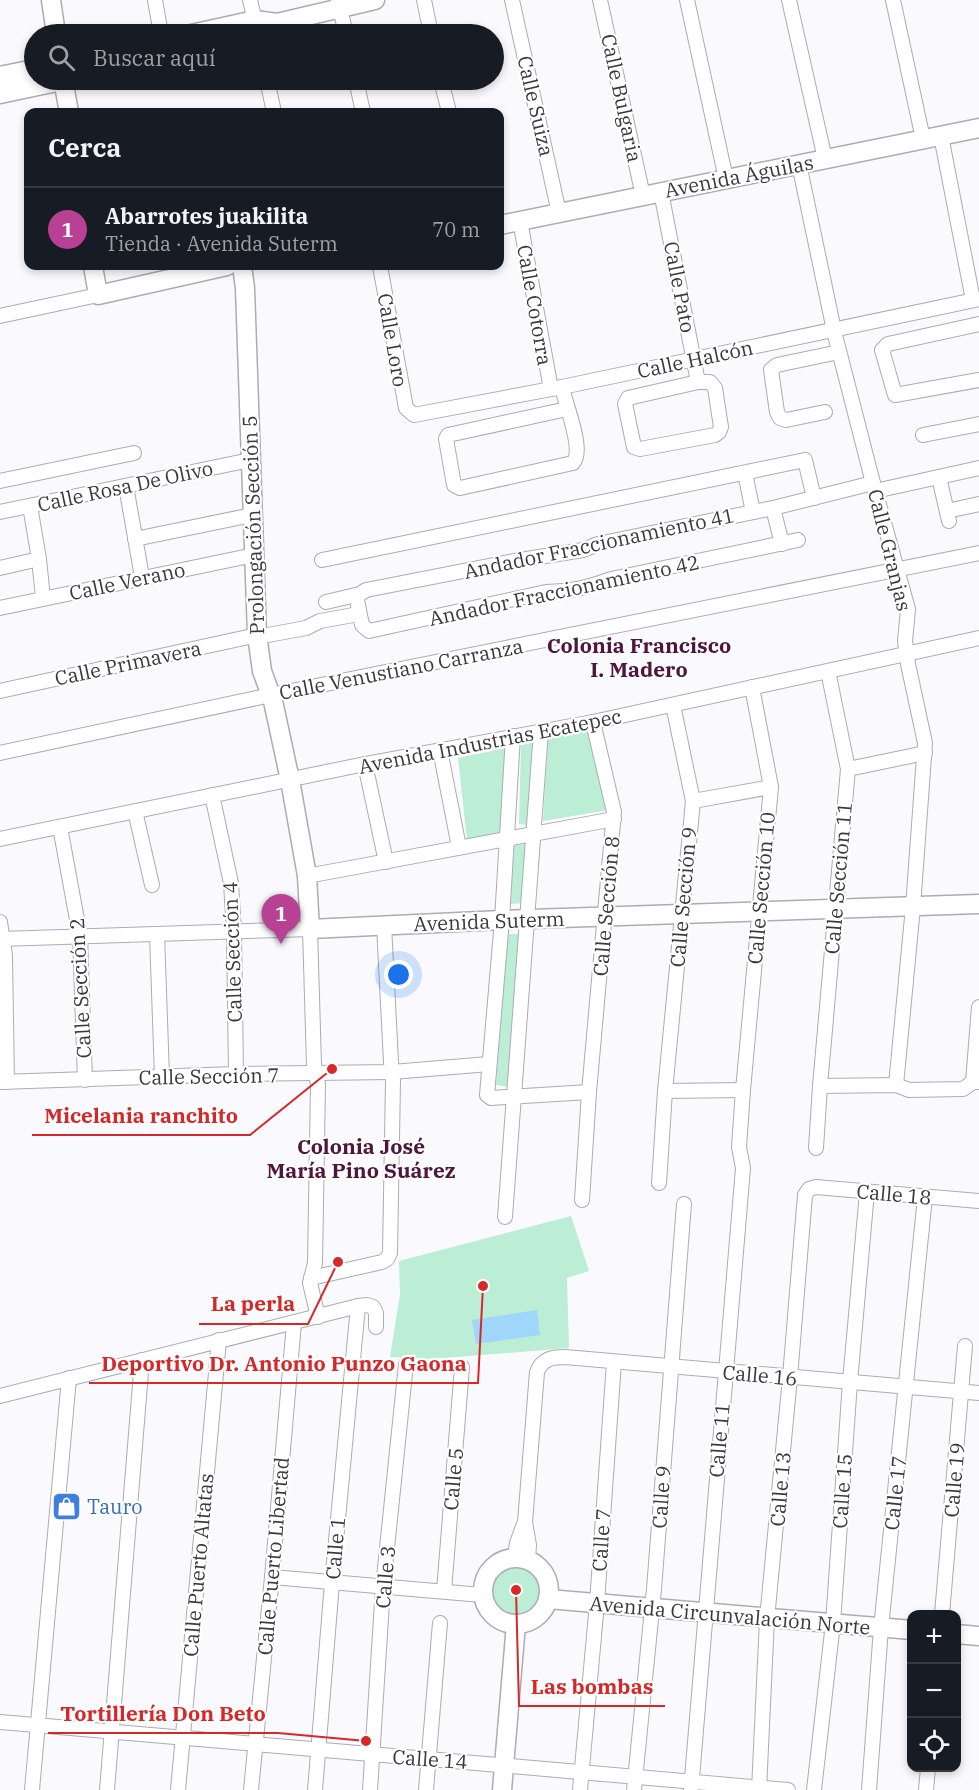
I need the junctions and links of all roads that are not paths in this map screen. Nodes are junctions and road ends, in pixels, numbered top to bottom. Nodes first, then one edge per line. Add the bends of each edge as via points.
1 (51, 0) edge
2 (155, 0) edge
3 (250, 0) edge
4 (375, 0) edge
5 (424, 0) edge
6 (512, 0) edge
7 (600, 0) edge
8 (687, 0) edge
9 (789, 0) edge
10 (893, 0) edge
11 (339, 4) edge
12 (55, 24) edge
13 (159, 24) edge
14 (256, 24) edge
15 (276, 24) edge
16 (344, 24) edge
17 (429, 24) edge
18 (24, 71) edge
19 (0, 76) edge
20 (24, 89) edge
21 (66, 90) edge
22 (269, 90) edge
23 (358, 90) edge
24 (444, 90) edge
25 (0, 94) edge
26 (68, 108) edge
27 (273, 108) edge
28 (362, 108) edge
29 (448, 108) edge
30 (979, 128) edge
31 (941, 136) junction
32 (923, 140) junction
33 (825, 159) junction
34 (799, 164) junction
35 (726, 179) junction
36 (652, 194) junction
37 (559, 213) junction
38 (520, 221) junction
39 (504, 224) edge
40 (94, 270) edge
41 (209, 270) edge
42 (243, 270) edge
43 (381, 270) edge
44 (98, 295) junction
45 (976, 300) edge
46 (0, 316) edge
47 (979, 324) edge
48 (834, 330) junction
49 (839, 352) junction
50 (694, 360) junction
51 (979, 380) edge
52 (698, 382) junction
53 (556, 388) junction
54 (567, 409) junction
55 (825, 412) dead end
56 (410, 414) joint
57 (979, 424) edge
58 (923, 435) dead end
59 (134, 453) dead end
60 (250, 460) junction
61 (979, 468) edge
62 (745, 473) junction
63 (939, 477) junction
64 (0, 481) edge
65 (126, 486) junction
66 (874, 487) junction
67 (814, 498) junction
68 (979, 504) edge
69 (30, 506) junction
70 (773, 508) junction
71 (0, 512) edge
72 (753, 512) junction
73 (252, 515) junction
74 (135, 539) junction
75 (798, 540) dead end
76 (782, 544) junction
77 (979, 552) edge
78 (254, 555) junction
79 (39, 559) junction
80 (322, 560) dead end
81 (0, 568) edge
82 (897, 569) junction
83 (142, 578) junction
84 (356, 596) junction
85 (43, 598) junction
86 (326, 602) dead end
87 (0, 608) edge
88 (359, 614) junction
89 (257, 636) junction
90 (979, 638) edge
91 (906, 654) junction
92 (828, 671) junction
93 (752, 687) junction
94 (0, 691) edge
95 (271, 696) junction
96 (673, 705) junction
97 (592, 722) junction
98 (541, 731) junction
99 (513, 736) junction
100 (440, 750) junction
101 (0, 753) edge
102 (926, 753) junction
103 (365, 764) junction
104 (848, 769) junction
105 (291, 780) junction
106 (771, 787) junction
107 (212, 795) junction
108 (693, 801) junction
109 (135, 811) junction
110 (614, 819) junction
111 (60, 827) junction
112 (532, 834) junction
113 (0, 839) edge
114 (507, 839) junction
115 (459, 847) junction
116 (386, 861) junction
117 (307, 876) junction
118 (152, 885) dead end
119 (979, 904) edge
120 (913, 907) junction
121 (835, 910) junction
122 (759, 912) junction
123 (682, 915) junction
124 (605, 917) junction
125 (502, 920) junction
126 (528, 920) junction
127 (0, 922) edge
128 (384, 925) junction
129 (310, 929) junction
130 (234, 932) junction
131 (157, 934) junction
132 (80, 936) junction
133 (2, 939) edge
134 (979, 1006) edge
135 (489, 1064) junction
136 (392, 1072) junction
137 (236, 1074) junction
138 (316, 1074) junction
139 (162, 1077) junction
140 (85, 1080) junction
141 (3, 1082) edge
142 (976, 1082) edge
143 (896, 1085) junction
144 (820, 1086) junction
145 (743, 1090) junction
146 (665, 1091) junction
147 (589, 1092) junction
148 (513, 1098) junction
149 (816, 1149) dead end
150 (659, 1183) dead end
151 (809, 1189) joint
152 (867, 1192) junction
153 (925, 1197) junction
154 (582, 1200) dead end
155 (979, 1201) edge
156 (684, 1204) dead end
157 (505, 1217) dead end
158 (311, 1278) junction
159 (358, 1306) junction
160 (318, 1317) junction
161 (294, 1323) junction
162 (376, 1327) dead end
163 (219, 1340) junction
164 (966, 1346) dead end
165 (142, 1360) junction
166 (614, 1362) junction
167 (406, 1364) dead end
168 (462, 1367) dead end
169 (671, 1367) junction
170 (725, 1372) junction
171 (790, 1377) junction
172 (69, 1378) junction
173 (850, 1382) junction
174 (906, 1387) junction
175 (962, 1392) junction
176 (979, 1393) edge
177 (0, 1396) edge
178 (521, 1558) junction
179 (272, 1577) junction
180 (332, 1583) junction
181 (383, 1587) junction
182 (444, 1591) junction
183 (482, 1595) junction
184 (548, 1599) junction
185 (597, 1604) junction
186 (651, 1608) junction
187 (942, 1610) edge
188 (705, 1614) junction
189 (767, 1619) junction
190 (440, 1623) dead end
191 (833, 1623) junction
192 (516, 1624) junction
193 (881, 1628) junction
194 (907, 1630) edge
195 (961, 1634) edge
196 (979, 1636) edge
197 (0, 1722) edge
198 (38, 1725) junction
199 (112, 1732) junction
200 (182, 1738) junction
201 (255, 1745) junction
202 (318, 1750) junction
203 (373, 1755) junction
204 (428, 1759) junction
205 (504, 1765) junction
206 (581, 1772) junction
207 (928, 1772) edge
208 (635, 1783) edge
209 (691, 1786) edge
210 (759, 1789) edge
211 (32, 1790) edge
212 (107, 1790) edge
213 (178, 1790) edge
214 (251, 1790) edge
215 (315, 1790) edge
216 (370, 1790) edge
217 (426, 1790) edge
218 (502, 1790) edge
219 (580, 1790) edge
220 (788, 1790) edge
221 (814, 1790) edge
222 (869, 1790) edge
223 (926, 1790) edge

1 - 12 street
2 - 13 street
3 - 14 street
4 - 11 street
5 - 17 street
6 - 37 street, Calle Suiza
7 - 36 street, Calle Bulgaria
8 - 35 street
9 - 33 street
10 - 32 street
11 - 15 street
11 - 16 street
18 - 19 street
20 - 25 street
21 - 26 street
22 - 27 street
23 - 28 street
24 - 29 street
30 - 31 street, Avenida Águilas
31 - 32 street, Avenida Águilas
31 - 45 street
32 - 33 street, Avenida Águilas
33 - 34 street, Avenida Águilas
34 - 35 street, Avenida Águilas
34 - 48 street, Calle Granjas
35 - 36 street, Avenida Águilas
36 - 37 street, Avenida Águilas
36 - 50 street, Calle Pato
37 - 38 street, Avenida Águilas
38 - 39 street, Avenida Águilas
38 - 53 street, Calle Cotorra
40 - 44 street
41 - 44 street
42 - 60 street, Prolongación Sección 5
43 - 56 street, Calle Loro
44 - 46 street
45 - 48 street, Calle Halcón
47 - 51 street via 888,344 882,350 895,395
48 - 49 street, Calle Granjas
48 - 50 street, Calle Halcón
49 - 55 street via 777,365 771,370 780,418
49 - 66 street, Calle Granjas
50 - 52 street, Calle Pato
50 - 53 street, Calle Halcón
52 - 52 street via 628,398 625,404 636,448 719,432 715,388 710,382
53 - 54 street, Calle Cotorra
53 - 56 street, Calle Halcón
54 - 54 street, Calle Cotorra via 572,417 577,456 573,464 460,488 454,484 448,435
57 - 58 street
59 - 64 street, Calle Rosa De Olivo
60 - 65 street, Calle Rosa De Olivo
60 - 73 street, Prolongación Sección 5
61 - 63 street, Andador Fraccionamiento 41
62 - 67 street via 806,460
62 - 72 street
62 - 80 street
63 - 66 street, Andador Fraccionamiento 41
63 - 68 street via 948,516
65 - 69 street, Calle Rosa De Olivo
65 - 74 street
66 - 67 street, Andador Fraccionamiento 41
66 - 82 street, Calle Granjas
67 - 70 street, Andador Fraccionamiento 41
69 - 71 street, Calle Rosa De Olivo
69 - 79 street
70 - 72 street, Andador Fraccionamiento 41
70 - 76 street
72 - 84 street, Andador Fraccionamiento 41 via 583,550 366,590
73 - 74 street
73 - 78 street, Prolongación Sección 5
74 - 83 street
75 - 76 street, Andador Fraccionamiento 42
76 - 88 street, Andador Fraccionamiento 42 via 369,631 363,628
77 - 82 street, Calle Venustiano Carranza
78 - 83 street, Calle Verano
78 - 89 street, Prolongación Sección 5
79 - 81 street
79 - 85 street
82 - 91 street, Calle Granjas via 908,609
82 - 95 street, Calle Venustiano Carranza
83 - 85 street, Calle Verano
84 - 86 street, Andador Fraccionamiento 41
84 - 88 street
85 - 87 street, Calle Verano
88 - 89 street
89 - 94 street, Calle Primavera
89 - 95 street, Prolongación Sección 5 via 262,671
90 - 91 street, Avenida Industrias Ecatepec
91 - 92 street, Avenida Industrias Ecatepec
91 - 102 street, Calle Granjas
92 - 93 street, Avenida Industrias Ecatepec
92 - 104 street, Calle Sección 11
93 - 96 street, Avenida Industrias Ecatepec
93 - 106 street, Calle Sección 10
95 - 101 street, Calle Venustiano Carranza
95 - 105 street, Prolongación Sección 5
96 - 97 street, Avenida Industrias Ecatepec
96 - 108 street, Calle Sección 9
97 - 98 street, Avenida Industrias Ecatepec
97 - 110 street, Calle Sección 8
98 - 99 street, Avenida Industrias Ecatepec
98 - 112 street
99 - 100 street, Avenida Industrias Ecatepec
99 - 114 street
100 - 103 street, Avenida Industrias Ecatepec
100 - 115 street
102 - 104 street
102 - 120 street, Calle Granjas
103 - 105 street, Avenida Industrias Ecatepec
103 - 116 street
104 - 121 street, Calle Sección 11
105 - 107 street, Avenida Industrias Ecatepec
105 - 117 street, Prolongación Sección 5
106 - 108 street
106 - 122 street, Calle Sección 10
107 - 109 street, Avenida Industrias Ecatepec
107 - 130 street, Calle Sección 4 via 231,883
108 - 123 street, Calle Sección 9
109 - 111 street, Avenida Industrias Ecatepec
109 - 118 street
110 - 112 street
110 - 124 street, Calle Sección 8
111 - 113 street, Avenida Industrias Ecatepec
111 - 132 street, Calle Sección 2
112 - 114 street
112 - 126 street
114 - 115 street
114 - 125 street
115 - 116 street
116 - 117 street
117 - 129 street, Prolongación Sección 5
119 - 120 street, Avenida Suterm
120 - 121 street, Avenida Suterm
120 - 143 street, Calle Granjas
121 - 122 street, Avenida Suterm
121 - 144 street, Calle Sección 11
122 - 123 street, Avenida Suterm
122 - 145 street, Calle Sección 10
123 - 124 street, Avenida Suterm
123 - 146 street, Calle Sección 9
124 - 126 street, Avenida Suterm
124 - 147 street, Calle Sección 8
125 - 126 street, Avenida Suterm
125 - 128 street, Avenida Suterm
125 - 135 street
126 - 148 street
127 - 133 street
128 - 129 street, Avenida Suterm
128 - 136 street
129 - 130 street, Avenida Suterm
129 - 138 street
130 - 131 street, Avenida Suterm
130 - 137 street, Calle Sección 4
131 - 132 street, Avenida Suterm
131 - 139 street
132 - 133 street, Avenida Suterm
132 - 140 street, Calle Sección 2
133 - 141 street
134 - 142 street
135 - 136 street, Calle Sección 7
135 - 148 street via 488,1096
136 - 138 street, Calle Sección 7
136 - 158 street via 390,1252 381,1262
137 - 138 street, Calle Sección 7
137 - 139 street, Calle Sección 7
138 - 158 street via 315,1263
139 - 140 street, Calle Sección 7
140 - 141 street, Calle Sección 7
142 - 143 street via 963,1089 909,1090
143 - 144 street
144 - 149 street, Calle Sección 11
145 - 146 street
145 - 170 street, Calle 11 via 739,1148 743,1168
146 - 150 street, Calle Sección 9
147 - 148 street
147 - 154 street, Calle Sección 8
148 - 157 street
151 - 152 street, Calle 18
151 - 171 street, Calle 13 via 805,1195
152 - 153 street, Calle 18
152 - 173 street, Calle 15
153 - 155 street, Calle 18
153 - 174 street, Calle 17
156 - 169 street, Calle 9
158 - 160 street
159 - 160 street
159 - 162 street via 373,1307
159 - 180 street, Calle 1
160 - 161 street
161 - 163 street
161 - 179 street, Calle Puerto Libertad
163 - 165 street
163 - 200 street, Calle Puerto Altatas
164 - 175 street, Calle 19
165 - 172 street
165 - 199 street
166 - 169 street, Calle 16
166 - 178 street, Calle 16 via 552,1358 537,1372 525,1522 529,1545
166 - 185 street, Calle 7
167 - 181 street, Calle 3
168 - 182 street, Calle 5
169 - 170 street, Calle 16
169 - 186 street, Calle 9
170 - 171 street, Calle 16
170 - 188 street, Calle 11
171 - 173 street, Calle 16
171 - 189 street, Calle 13
172 - 177 street
172 - 198 street
173 - 174 street, Calle 16
173 - 191 street, Calle 15
174 - 175 street, Calle 16
174 - 193 street, Calle 17
175 - 176 street, Calle 16
175 - 187 street, Calle 19
178 - 183 street via 495,1564 483,1583
178 - 184 street via 538,1565 545,1574
179 - 180 street
179 - 201 street, Calle Puerto Libertad
180 - 181 street
180 - 202 street, Calle 1
181 - 182 street
181 - 203 street, Calle 3
182 - 183 street
183 - 192 street via 493,1616
184 - 185 street, Avenida Circunvalación Norte
184 - 192 street via 537,1616
185 - 186 street, Avenida Circunvalación Norte
185 - 206 street, Calle 7
186 - 188 street, Avenida Circunvalación Norte
186 - 208 street, Calle 9
188 - 189 street, Avenida Circunvalación Norte
188 - 209 street, Calle 11
189 - 191 street, Avenida Circunvalación Norte
189 - 210 street, Calle 13
190 - 204 street
191 - 193 street, Avenida Circunvalación Norte
191 - 221 street, Calle 15
192 - 205 street
193 - 194 street, Avenida Circunvalación Norte
193 - 222 street, Calle 17
195 - 196 street
197 - 198 street, Calle 14
198 - 199 street, Calle 14
198 - 211 street
199 - 200 street, Calle 14
199 - 212 street
200 - 201 street, Calle 14
200 - 213 street, Calle Puerto Altatas
201 - 202 street, Calle 14
201 - 214 street, Calle Puerto Libertad
202 - 203 street, Calle 14
202 - 215 street, Calle 1
203 - 204 street, Calle 14
203 - 216 street, Calle 3
204 - 205 street, Calle 14
204 - 217 street
205 - 206 street, Calle 14
205 - 218 street
206 - 208 street, Calle 14
206 - 219 street, Calle 7
207 - 223 street
208 - 209 street, Calle 14
209 - 210 street, Calle 14
210 - 220 street, Calle 14

